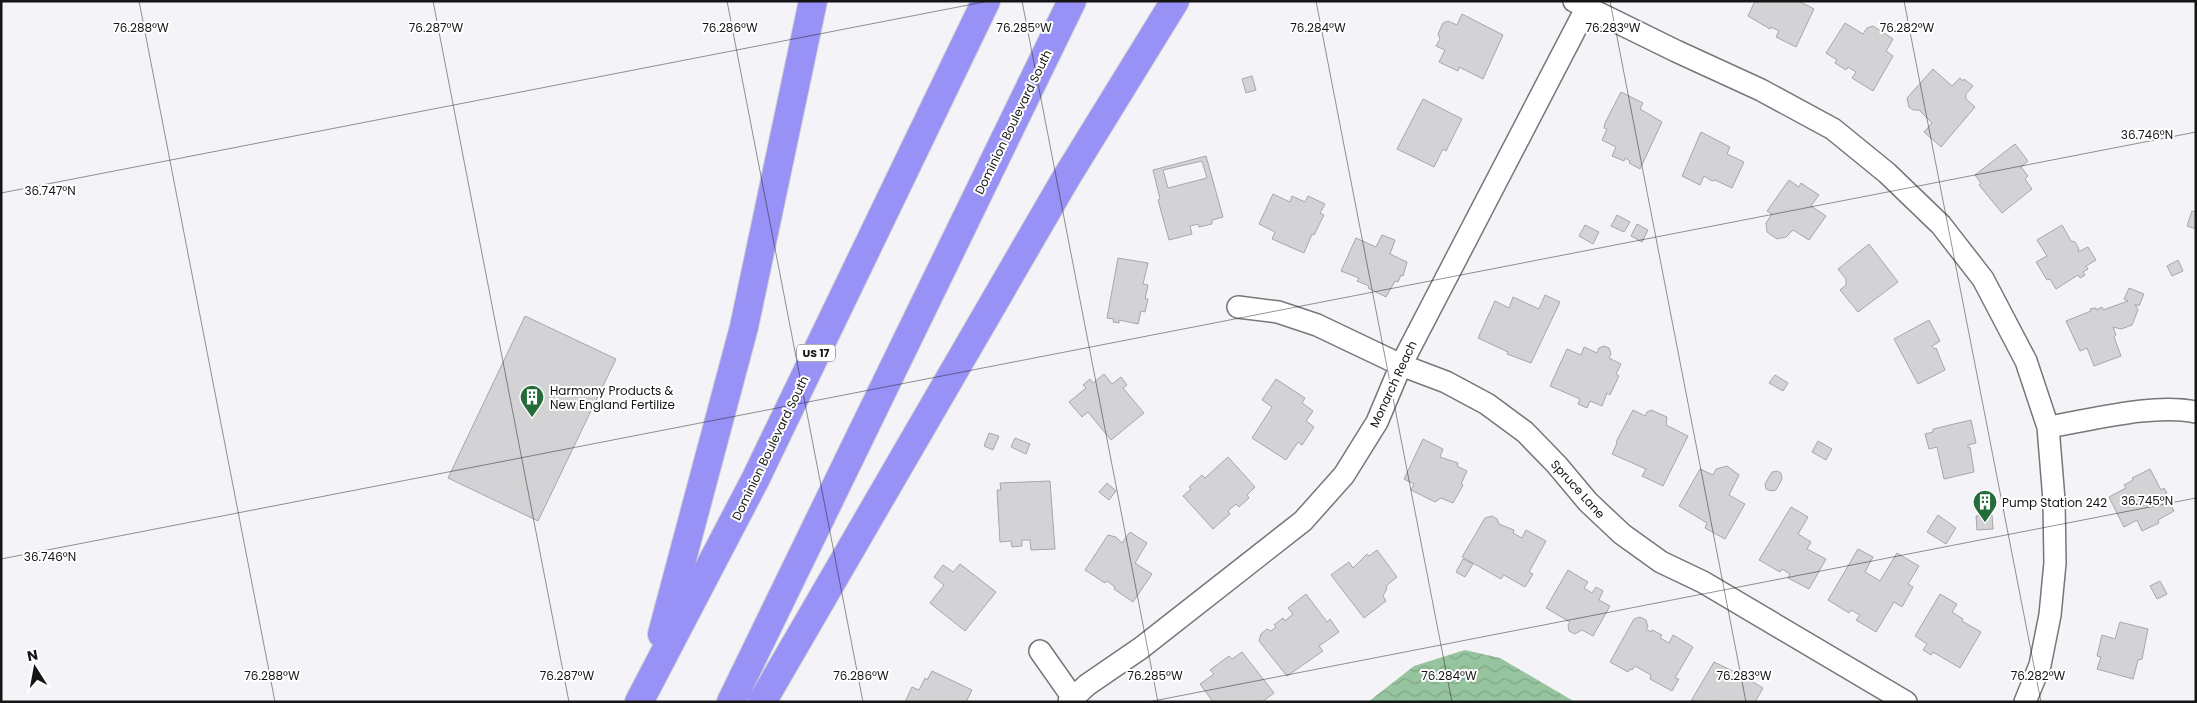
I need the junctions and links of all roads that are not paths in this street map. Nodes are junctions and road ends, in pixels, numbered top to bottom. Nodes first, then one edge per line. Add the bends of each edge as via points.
1 (813, 1) edge
2 (986, 1) edge
3 (1072, 1) edge
4 (1175, 1) edge
5 (1564, 1) edge
6 (1584, 4) edge
7 (1238, 308) dead end
8 (1401, 365) junction
9 (2196, 412) edge
10 (2048, 427) junction
11 (1040, 651) dead end
12 (643, 695) edge
13 (1071, 700) edge
14 (731, 702) edge
15 (762, 702) edge
16 (1906, 702) edge
17 (2026, 702) edge

1 - 12 highway via 744,327 695,515
2 - 12 highway, Dominion Boulevard South / US 17 via 755,480
3 - 14 highway, Dominion Boulevard South
4 - 15 highway via 1066,178
5 - 6 street
6 - 8 street, Monarch Reach
6 - 10 street via 1761,90 1833,129 1887,172 1941,225 1983,279 2026,361
7 - 8 street, Spruce Lane via 1278,312 1317,325
8 - 13 street, Monarch Reach via 1377,422 1344,475 1303,521
8 - 16 street, Spruce Lane via 1446,382 1487,404 1517,426 1557,465 1588,502 1622,534 1660,562 1703,582
9 - 10 street via 2181,409 2146,411
10 - 17 street via 2055,563 2050,615 2040,665
11 - 13 street

